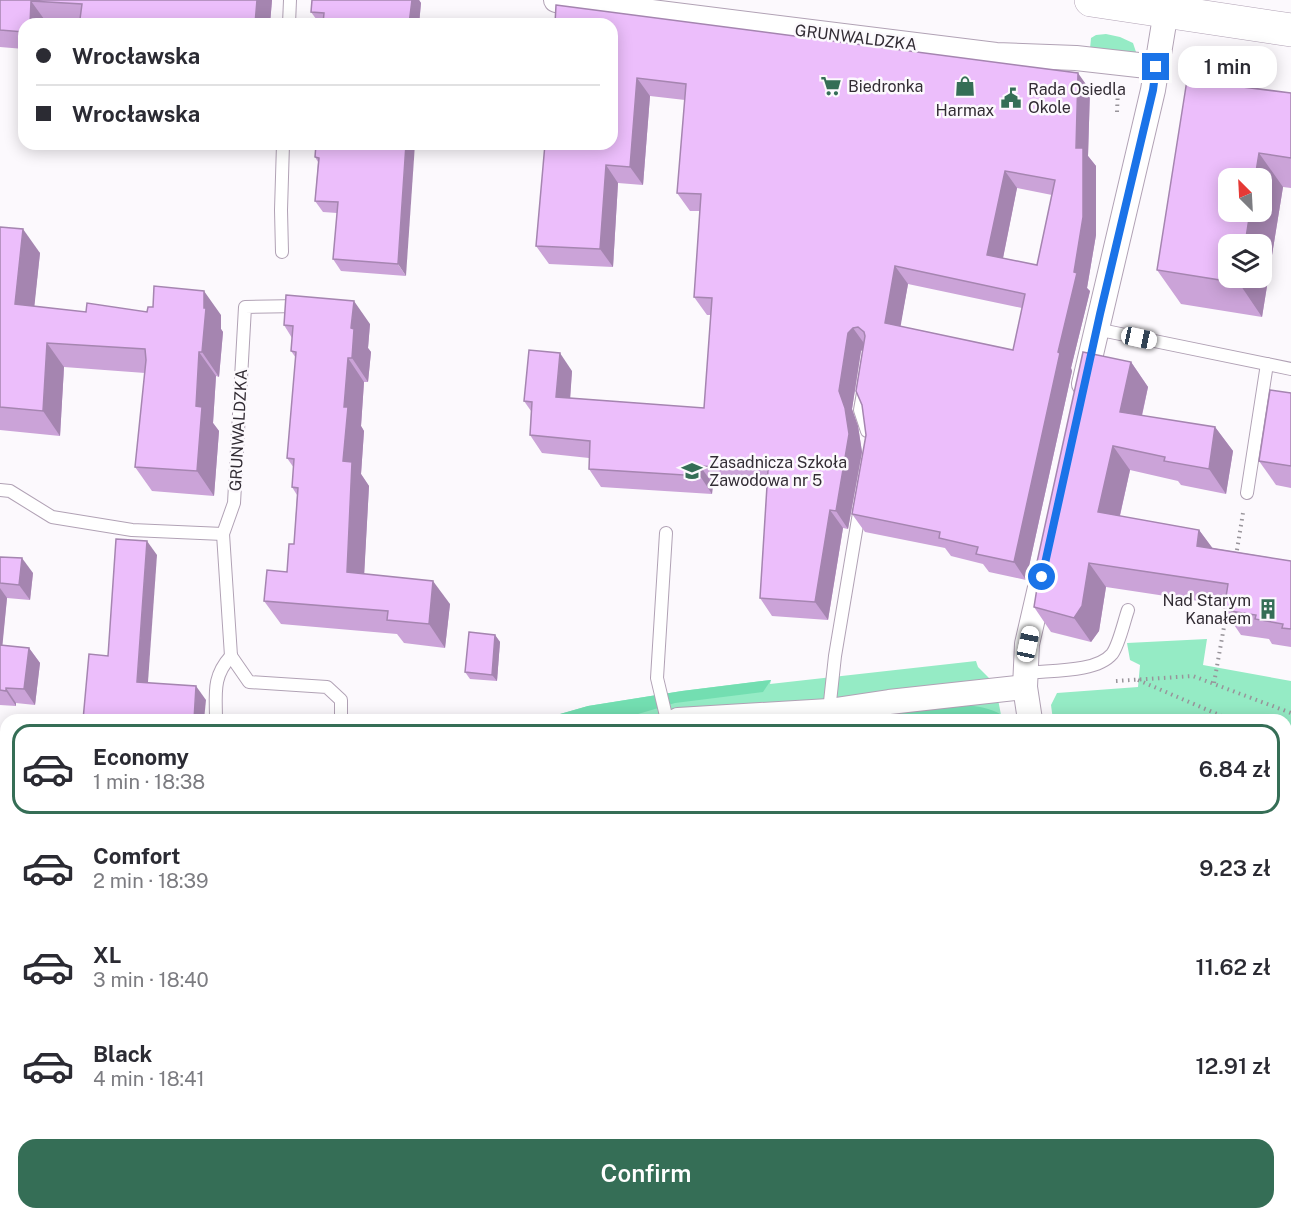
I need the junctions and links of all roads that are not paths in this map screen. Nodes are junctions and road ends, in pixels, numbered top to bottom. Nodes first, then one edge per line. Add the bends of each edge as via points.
1 (290, 0) edge
2 (556, 0) edge
3 (1109, 1) edge
4 (1166, 11) junction
5 (289, 18) edge
6 (1291, 30) edge
7 (1156, 67) junction
8 (283, 150) edge
9 (282, 252) dead end
10 (312, 306) edge
11 (1096, 329) junction
12 (1268, 364) junction
13 (1291, 369) edge
14 (866, 375) edge
15 (1078, 411) edge
16 (869, 442) edge
17 (0, 490) edge
18 (1247, 493) road end
19 (862, 497) edge
20 (666, 533) dead end
21 (223, 534) junction
22 (1045, 562) edge
23 (1128, 609) dead end
24 (231, 656) junction
25 (1025, 680) junction
26 (829, 711) junction
27 (216, 714) edge
28 (341, 714) edge
29 (666, 714) edge
30 (779, 714) edge
31 (1029, 714) edge

1 - 5 lane
2 - 7 street, GRUNWALDZKA via 996,55
3 - 4 main road
4 - 6 main road
4 - 7 street
7 - 11 street
8 - 9 lane
10 - 21 lane, GRUNWALDZKA via 245,307 234,503
11 - 12 lane
11 - 15 street
12 - 13 lane
12 - 18 lane
14 - 16 lane via 860,410
17 - 21 lane via 52,517 132,530
19 - 26 lane
20 - 29 lane via 657,678
21 - 24 lane, GRUNWALDZKA
22 - 25 street via 1028,644
23 - 25 lane via 1113,652 1103,662
24 - 27 lane via 220,668
24 - 28 lane via 249,682 327,687 341,700
25 - 26 street
25 - 31 street
26 - 30 street

